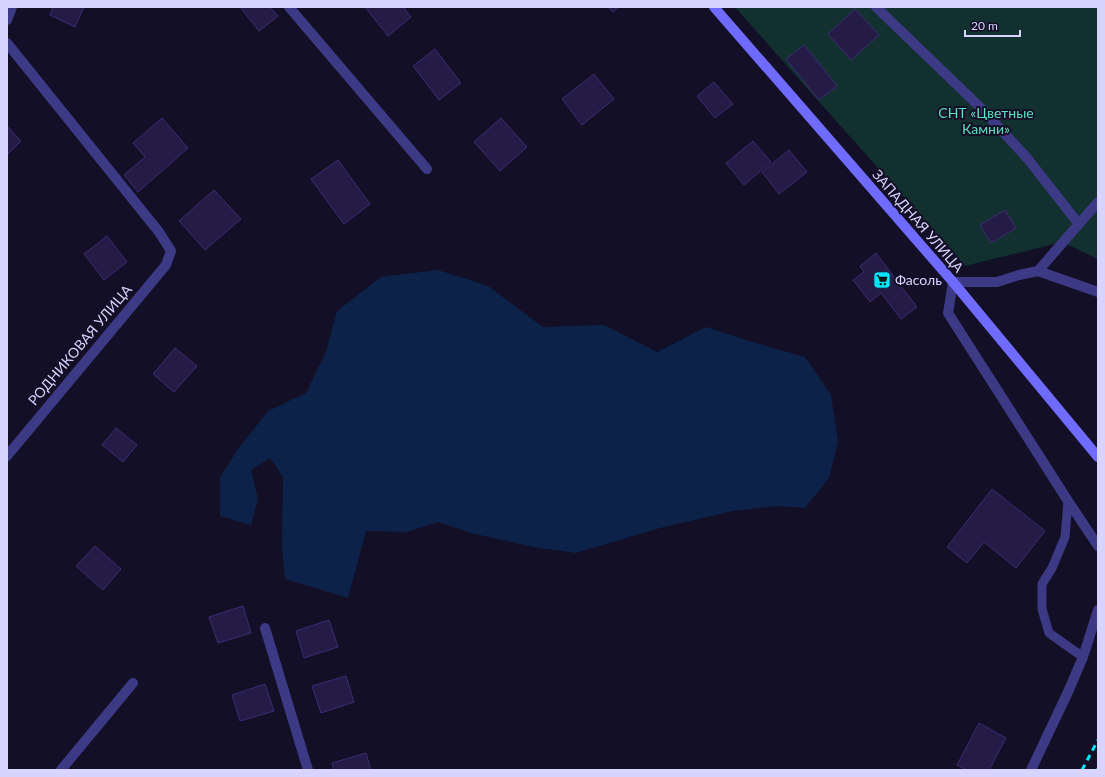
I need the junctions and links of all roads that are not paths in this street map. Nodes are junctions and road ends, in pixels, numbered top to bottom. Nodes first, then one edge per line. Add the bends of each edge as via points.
1 (12, 7) edge
2 (289, 7) edge
3 (714, 7) edge
4 (876, 7) edge
5 (7, 20) edge
6 (7, 44) edge
7 (427, 169) dead end
8 (1098, 202) edge
9 (1078, 223) junction
10 (1038, 271) junction
11 (953, 282) junction
12 (1098, 292) edge
13 (7, 456) edge
14 (1098, 457) edge
15 (1068, 501) junction
16 (1098, 546) edge
17 (1098, 610) edge
18 (265, 628) dead end
19 (1083, 657) junction
20 (133, 683) dead end
21 (61, 770) edge
22 (308, 770) edge
23 (1030, 770) edge

1 - 5 street
2 - 7 street
3 - 11 main road, ЗАПАДНАЯ УЛИЦА
4 - 9 street via 982,109 1027,158
6 - 13 street, РОДНИКОВАЯ УЛИЦА via 171,251 166,265
8 - 9 street
9 - 10 street
10 - 11 street via 997,282
10 - 12 street
11 - 14 main road, ЗАПАДНАЯ УЛИЦА
11 - 15 street via 948,313
15 - 16 street
15 - 19 lane via 1065,537 1042,584 1042,609 1049,633
17 - 19 street
18 - 22 street
19 - 23 street
20 - 21 street

